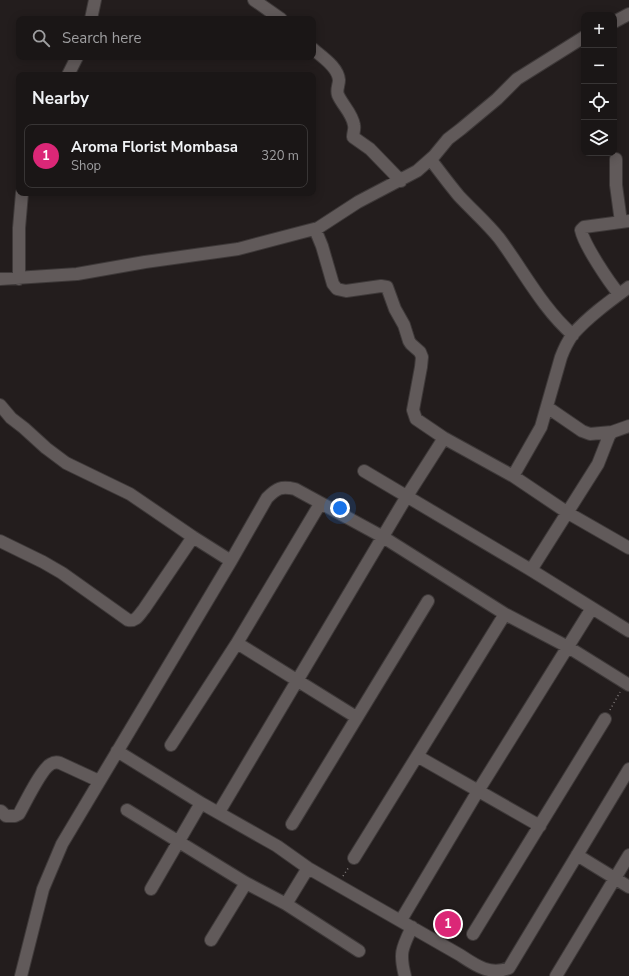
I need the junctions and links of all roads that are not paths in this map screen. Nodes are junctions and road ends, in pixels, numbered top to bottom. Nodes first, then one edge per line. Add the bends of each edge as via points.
1 (96, 0) edge
2 (254, 0) edge
3 (629, 14) edge
4 (92, 16) edge
5 (277, 16) edge
6 (617, 20) edge
7 (581, 39) edge
8 (316, 52) edge
9 (76, 60) edge
10 (70, 72) edge
11 (616, 159) dead end
12 (431, 160) junction
13 (401, 180) junction
14 (22, 196) edge
15 (625, 222) edge
16 (315, 229) junction
17 (19, 278) junction
18 (0, 279) edge
19 (629, 287) edge
20 (619, 294) junction
21 (573, 335) junction
22 (0, 405) edge
23 (547, 407) junction
24 (629, 426) edge
25 (612, 432) junction
26 (444, 438) junction
27 (364, 471) dead end
28 (513, 476) junction
29 (407, 496) junction
30 (320, 504) junction
31 (568, 513) junction
32 (193, 537) junction
33 (383, 537) junction
34 (0, 541) edge
35 (629, 546) edge
36 (231, 561) junction
37 (531, 570) junction
38 (428, 601) dead end
39 (592, 608) junction
40 (505, 614) junction
41 (629, 631) edge
42 (237, 643) junction
43 (568, 647) junction
44 (297, 681) junction
45 (627, 684) edge
46 (356, 718) junction
47 (605, 719) road end
48 (171, 745) dead end
49 (117, 751) junction
50 (417, 756) junction
51 (629, 769) edge
52 (99, 781) junction
53 (478, 791) junction
54 (201, 803) junction
55 (127, 810) dead end
56 (1, 811) dead end
57 (219, 812) junction
58 (292, 824) dead end
59 (540, 826) junction
60 (179, 842) junction
61 (629, 855) edge
62 (577, 856) junction
63 (354, 858) road end
64 (308, 868) junction
65 (614, 879) junction
66 (246, 883) junction
67 (629, 887) edge
68 (151, 889) dead end
69 (286, 904) junction
70 (401, 920) junction
71 (412, 927) junction
72 (473, 934) dead end
73 (211, 940) dead end
74 (359, 951) dead end
75 (22, 976) edge
76 (405, 976) edge
77 (556, 976) edge

1 - 4 street
2 - 5 street
3 - 6 street
7 - 12 street via 516,79 448,139
8 - 13 street via 337,74 338,93 352,116 355,127 353,137 370,149
9 - 10 street
11 - 15 street via 616,184
12 - 13 street
12 - 21 street via 498,238 560,324
13 - 16 street via 358,202
14 - 17 street
15 - 20 street via 584,227 581,230 591,251
16 - 17 street via 238,249 77,274
16 - 26 street via 333,284 337,289 346,291 387,287 409,341 422,357 414,416 419,423
17 - 18 street
19 - 20 street
20 - 21 street
21 - 23 street via 561,356
22 - 32 street via 11,418 66,463 130,494
23 - 25 street via 582,431 590,434
23 - 28 street via 542,427
24 - 25 street
25 - 31 street via 598,464
26 - 28 street
26 - 29 street
27 - 29 street
28 - 31 street
29 - 33 street
29 - 37 street
30 - 33 street
30 - 36 street via 295,489 280,488 267,498
30 - 42 street
31 - 35 street
31 - 37 street
32 - 34 street via 144,609 131,621 56,569
32 - 36 street
33 - 40 street
33 - 44 street
36 - 49 street
37 - 39 street
38 - 46 street
39 - 41 street
39 - 43 street
40 - 43 street
40 - 50 street
42 - 44 street
42 - 48 street
43 - 45 street
43 - 53 street
44 - 46 street
44 - 57 street
46 - 58 street
47 - 59 street
49 - 52 street
49 - 54 street
50 - 53 street
50 - 63 street
51 - 62 street
52 - 56 street via 60,763 52,763 37,782 19,814 6,816
52 - 75 street via 64,839 47,878
53 - 59 street
53 - 70 street
54 - 57 street
54 - 60 street
55 - 60 street
57 - 64 street via 277,846
59 - 72 street
60 - 66 street
60 - 68 street
61 - 65 street
62 - 65 street
62 - 71 street via 509,968 504,971 480,969
64 - 69 street
64 - 70 street
65 - 67 street
65 - 77 street
66 - 69 street
66 - 73 street
69 - 74 street
70 - 71 street
71 - 76 street via 401,956

